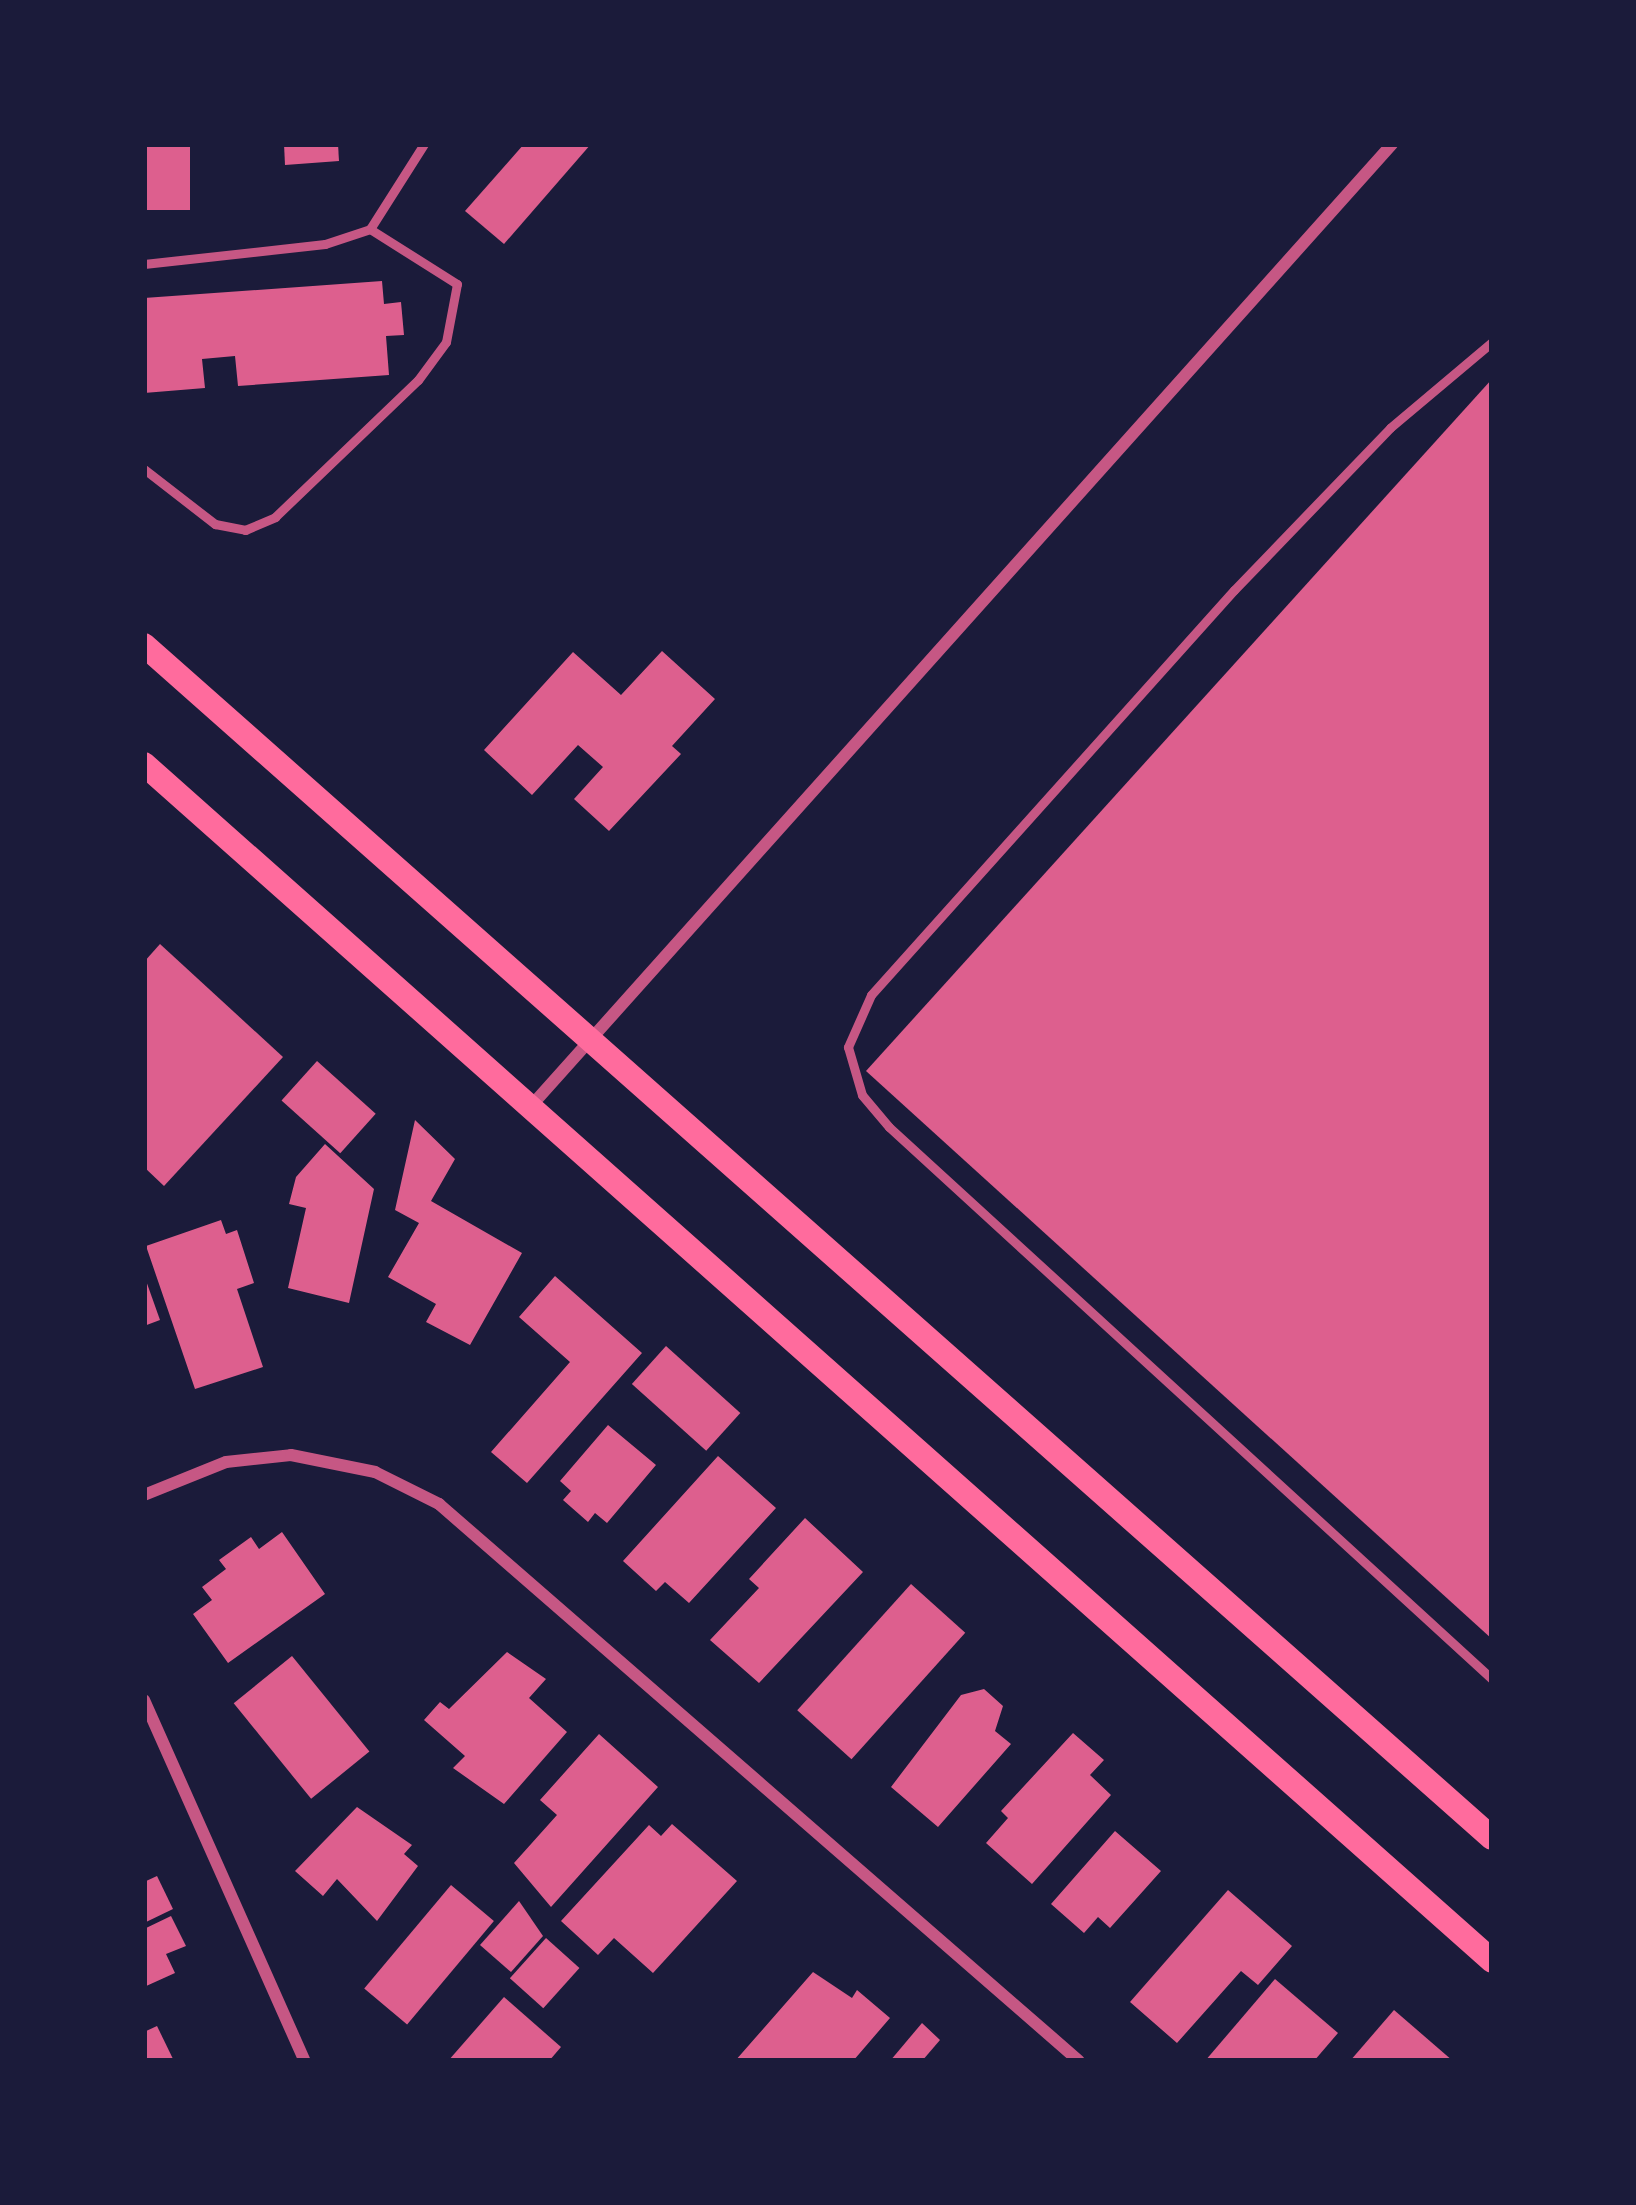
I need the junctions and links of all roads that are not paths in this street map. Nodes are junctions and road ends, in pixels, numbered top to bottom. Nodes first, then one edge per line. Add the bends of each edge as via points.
1 (424, 144) edge
2 (1392, 144) edge
3 (370, 229) junction
4 (144, 264) edge
5 (1492, 342) edge
6 (144, 469) edge
7 (144, 645) edge
8 (144, 764) edge
9 (590, 1041) junction
10 (532, 1105) junction
11 (144, 1495) edge
12 (1492, 1679) edge
13 (144, 1700) edge
14 (1492, 1838) edge
15 (1492, 1961) edge
16 (305, 2061) edge
17 (1079, 2061) edge

1 - 3 lane
2 - 9 street
3 - 4 lane via 325,244
3 - 6 lane via 457,284 446,342 418,380 274,517 245,530 215,524
5 - 12 lane via 1390,428 1234,590 871,995 848,1047 862,1095 889,1127
7 - 9 main road
8 - 10 main road
9 - 10 street
9 - 14 main road
10 - 15 main road
11 - 17 street via 226,1462 291,1456 375,1472 439,1504
13 - 16 street

